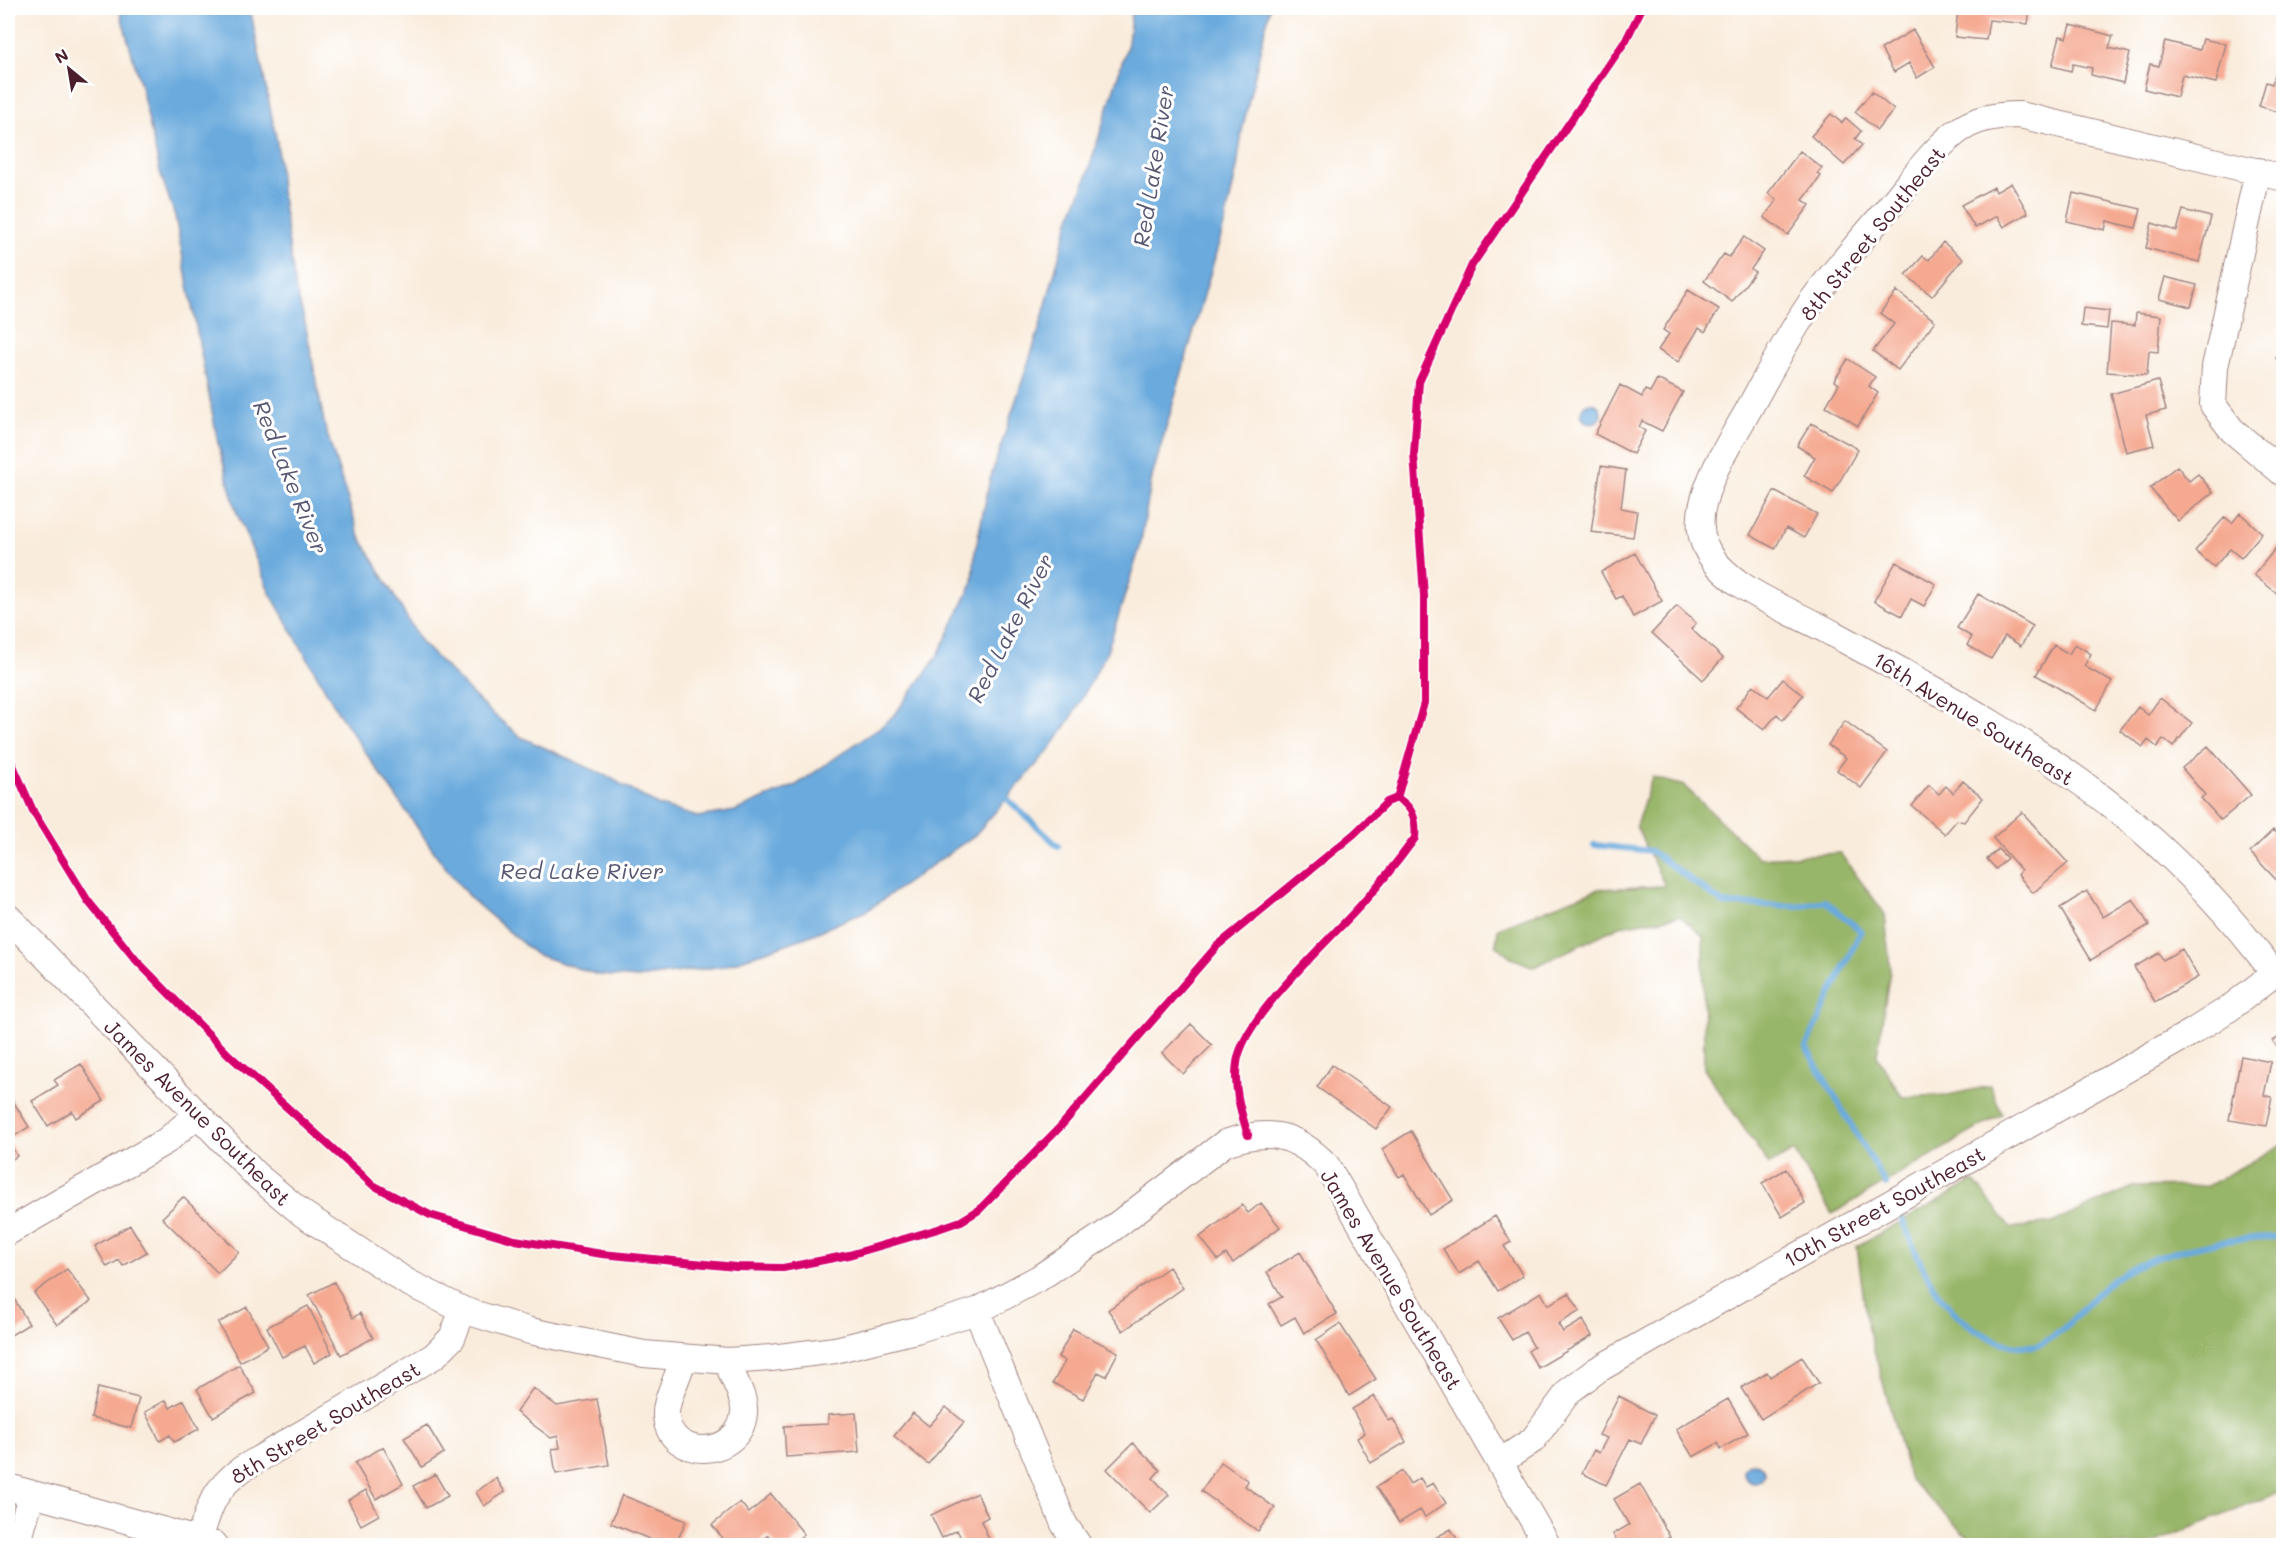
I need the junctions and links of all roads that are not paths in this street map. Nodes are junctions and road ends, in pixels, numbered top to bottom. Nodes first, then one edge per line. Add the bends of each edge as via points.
1 (2258, 171) junction
2 (2283, 178) edge
3 (2283, 474) edge
4 (1704, 543) joint
5 (8, 917) edge
6 (2279, 969) edge
7 (197, 1115) junction
8 (8, 1232) edge
9 (463, 1310) junction
10 (977, 1311) junction
11 (683, 1358) junction
12 (728, 1361) junction
13 (1500, 1461) junction
14 (19, 1491) edge
15 (208, 1543) edge
16 (17, 1545) edge
17 (1079, 1545) edge
18 (1548, 1545) edge

1 - 2 street, 8th Street Southeast
1 - 3 street via 2215,367 2213,405 2232,430
1 - 4 street, 8th Street Southeast via 2020,115 1997,115 1955,133 1838,268 1795,328 1720,461 1706,494 1700,522
4 - 6 street, 16th Avenue Southeast via 1728,574 1751,591 1963,708 2042,755 2097,795 2177,864
5 - 7 street, James Avenue Southeast
6 - 13 street, 10th Street Southeast via 2192,1032 1597,1370 1569,1391 1533,1440
7 - 8 street via 166,1140
7 - 9 street, James Avenue Southeast via 255,1174 303,1214 406,1282
9 - 11 street, James Avenue Southeast via 530,1331
9 - 15 street, 8th Street Southeast via 452,1338 434,1356 224,1482 208,1511
10 - 12 street, James Avenue Southeast via 835,1350
10 - 13 street, James Avenue Southeast via 1039,1278 1105,1234 1225,1143 1267,1133 1285,1137 1313,1151 1327,1166
10 - 17 street via 1064,1524
11 - 12 street, James Avenue Southeast
11 - 12 street via 679,1378 666,1405 666,1418 678,1440 701,1450 726,1444 742,1424 742,1399
13 - 18 street, James Avenue Southeast
14 - 15 street
14 - 16 street

